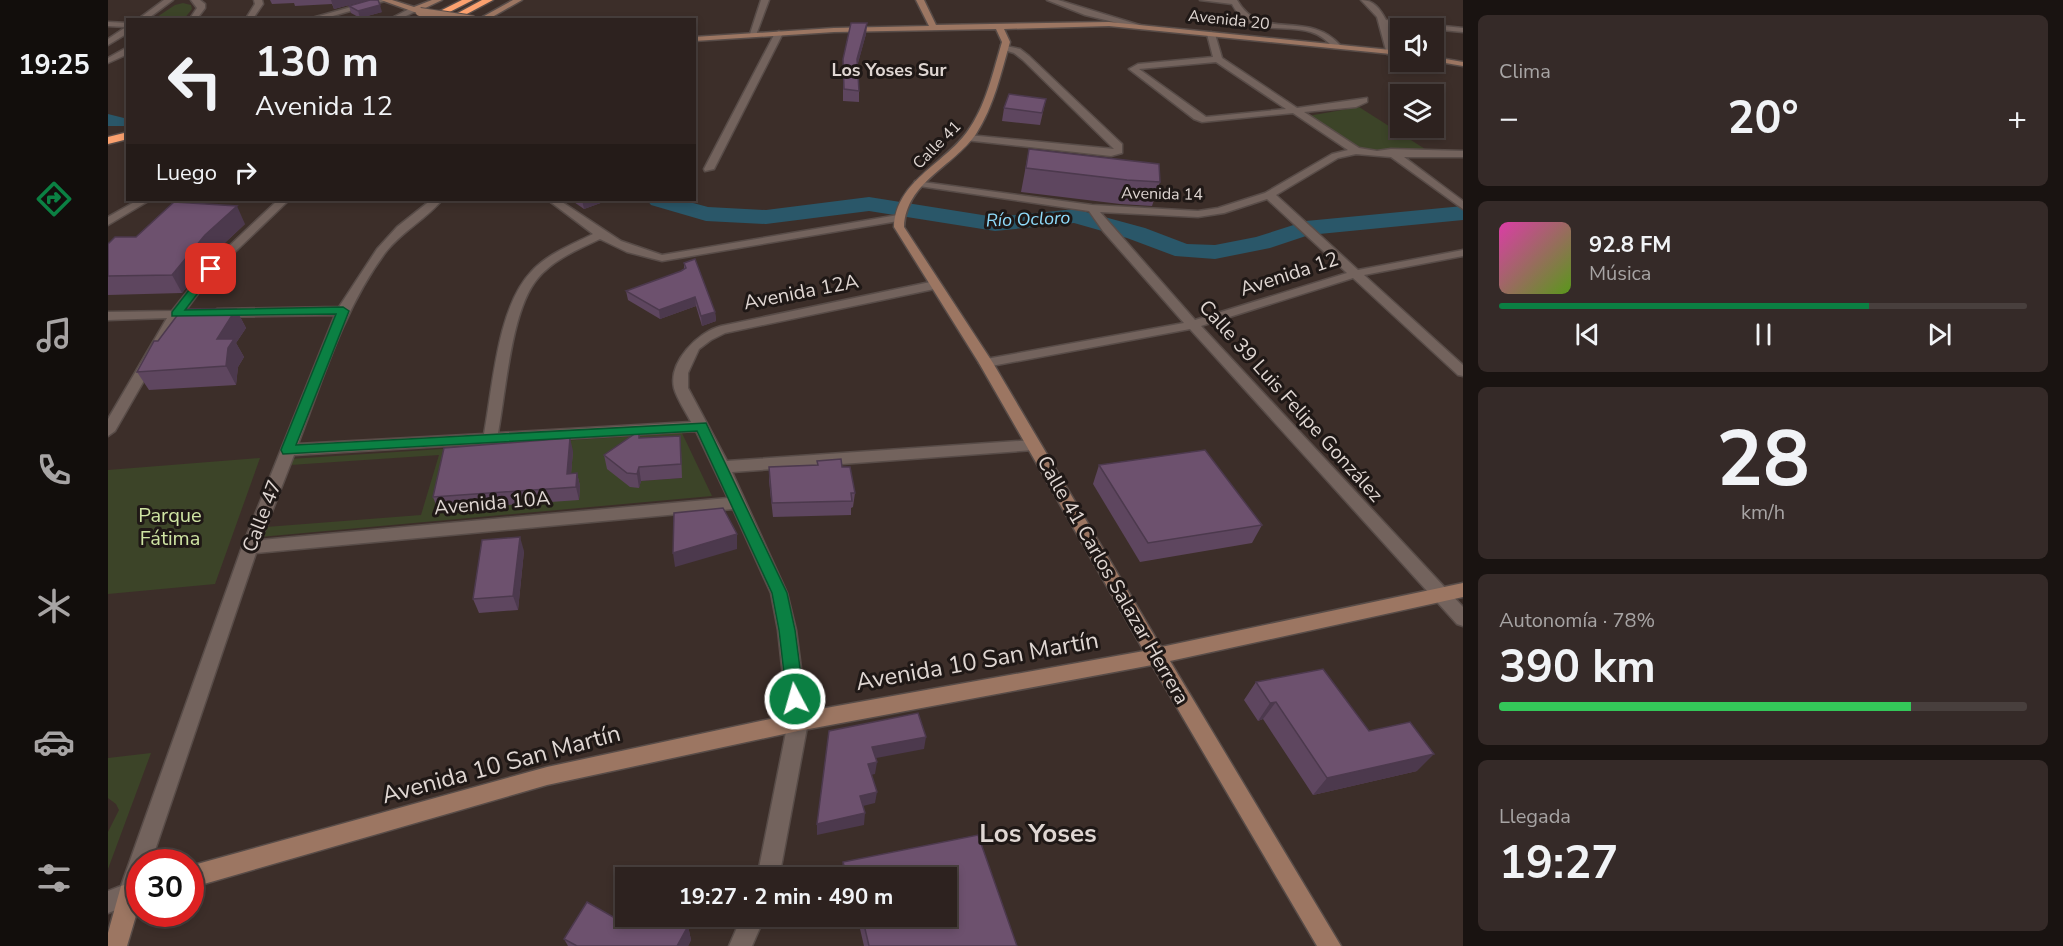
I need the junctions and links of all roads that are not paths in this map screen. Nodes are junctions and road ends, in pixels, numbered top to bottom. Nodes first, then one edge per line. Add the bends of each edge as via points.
1 (150, 0) edge
2 (195, 0) edge
3 (258, 0) edge
4 (384, 0) edge
5 (438, 0) edge
6 (469, 0) edge
7 (489, 0) edge
8 (518, 0) edge
9 (765, 0) edge
10 (920, 0) edge
11 (1052, 0) edge
12 (1204, 0) edge
13 (1365, 0) edge
14 (169, 1) edge
15 (1234, 1) edge
16 (510, 6) junction
17 (1088, 13) junction
18 (420, 14) edge
19 (505, 17) dead end
20 (143, 18) edge
21 (194, 18) edge
22 (249, 18) edge
23 (316, 18) edge
24 (401, 18) edge
25 (452, 18) edge
26 (456, 18) edge
27 (484, 18) edge
28 (1386, 22) junction
29 (108, 24) edge
30 (1087, 24) junction
31 (999, 26) junction
32 (126, 27) edge
33 (933, 27) junction
34 (1142, 27) junction
35 (126, 29) edge
36 (1463, 30) edge
37 (779, 33) junction
38 (1211, 34) junction
39 (752, 35) junction
40 (696, 39) edge
41 (108, 43) edge
42 (1337, 46) junction
43 (1004, 47) junction
44 (108, 51) edge
45 (126, 51) edge
46 (126, 52) edge
47 (1390, 52) joint
48 (1218, 58) junction
49 (108, 61) edge
50 (1444, 61) edge
51 (1463, 64) edge
52 (1364, 100) dead end
53 (1296, 110) junction
54 (126, 126) edge
55 (108, 131) edge
56 (126, 136) edge
57 (968, 138) junction
58 (108, 141) edge
59 (1356, 151) junction
60 (1390, 152) junction
61 (1463, 154) edge
62 (709, 169) dead end
63 (919, 183) junction
64 (1269, 195) junction
65 (143, 201) edge
66 (283, 201) edge
67 (436, 201) edge
68 (554, 201) edge
69 (1462, 205) edge
70 (1095, 212) junction
71 (898, 216) junction
72 (108, 222) edge
73 (599, 235) junction
74 (1463, 253) edge
75 (1358, 273) junction
76 (935, 285) junction
77 (343, 311) junction
78 (176, 314) junction
79 (108, 316) edge
80 (1193, 325) junction
81 (986, 363) junction
82 (1463, 372) edge
83 (702, 426) junction
84 (108, 431) edge
85 (490, 439) junction
86 (1034, 445) junction
87 (288, 450) junction
88 (722, 467) junction
89 (739, 503) junction
90 (250, 547) junction
91 (1463, 590) edge
92 (1440, 594) junction
93 (1463, 619) edge
94 (1156, 656) junction
95 (798, 722) junction
96 (145, 849) edge
97 (770, 867) edge
98 (204, 873) edge
99 (125, 896) edge
100 (749, 927) edge
101 (116, 946) edge
102 (740, 946) edge
103 (1330, 946) edge

1 - 14 street
2 - 21 street via 201,8
3 - 22 street
4 - 18 street
4 - 23 street
5 - 18 street
6 - 18 highway
7 - 25 highway
8 - 16 street
9 - 39 street
10 - 33 street
11 - 17 street
12 - 15 street
13 - 28 street
14 - 20 street
15 - 42 street via 1240,13 1250,20 1314,30 1329,36
16 - 19 street
16 - 27 street
17 - 30 street via 1097,19
17 - 34 street
18 - 24 street
18 - 26 street, bridge
28 - 36 street
28 - 47 street
29 - 32 street
30 - 31 street, Avenida 20
30 - 34 street, Avenida 20
31 - 33 street, Avenida 20
31 - 43 street via 1006,42
33 - 37 street, Avenida 20
34 - 38 street, Avenida 20
35 - 41 street
37 - 39 street, Avenida 20
37 - 62 street
38 - 42 street, Avenida 20
38 - 48 street
39 - 40 street, Avenida 20
42 - 47 street, Avenida 20
43 - 57 street, Calle 41 via 985,112
43 - 57 street via 1026,58 1119,146 1119,151
44 - 45 street
46 - 49 street
48 - 53 street
48 - 53 street via 1134,69 1205,120
50 - 51 street
52 - 53 street
53 - 59 street
54 - 55 highway
56 - 58 highway
57 - 63 street, Calle 41
59 - 60 street, Avenida 14
59 - 64 street, Avenida 14 via 1335,156
60 - 61 street, Avenida 14
60 - 69 street
63 - 70 street, Avenida 14
63 - 71 street, Calle 41
64 - 70 street, Avenida 14 via 1198,214
64 - 75 street
65 - 72 street
66 - 78 street via 211,269
67 - 77 street, Calle 47 via 381,251
68 - 73 street
70 - 80 street, Calle 39 Luis Felipe González
71 - 73 street via 662,258 640,255
71 - 76 street, Calle 41 Carlos Salazar Herrera via 899,227
73 - 85 street via 553,258 531,277 522,292
74 - 75 street, Avenida 12
75 - 80 street, Avenida 12
75 - 82 street
76 - 81 street, Calle 41 Carlos Salazar Herrera
76 - 83 street, Avenida 12A via 721,330 706,337 694,347 681,373 681,388
77 - 78 street
77 - 87 street, Calle 47
78 - 79 street
78 - 84 street
80 - 81 street, Avenida 12
80 - 92 street, Calle 39 Luis Felipe González
81 - 86 street, Calle 41 Carlos Salazar Herrera
83 - 85 street
83 - 88 street
85 - 87 street
86 - 88 street
86 - 94 street, Calle 41 Carlos Salazar Herrera
87 - 90 street, Calle 47
88 - 89 street
89 - 90 street, Avenida 10A
89 - 95 street via 779,593
90 - 96 street, Calle 47
91 - 92 street, Avenida 10 San Martín
92 - 93 street, Calle 39 Luis Felipe González
92 - 94 street, Avenida 10 San Martín
94 - 95 street, Avenida 10 San Martín
94 - 103 street, Calle 41 Carlos Salazar Herrera
95 - 97 street
95 - 98 street, Avenida 10 San Martín via 547,776
99 - 101 street, Calle 47
100 - 102 street

